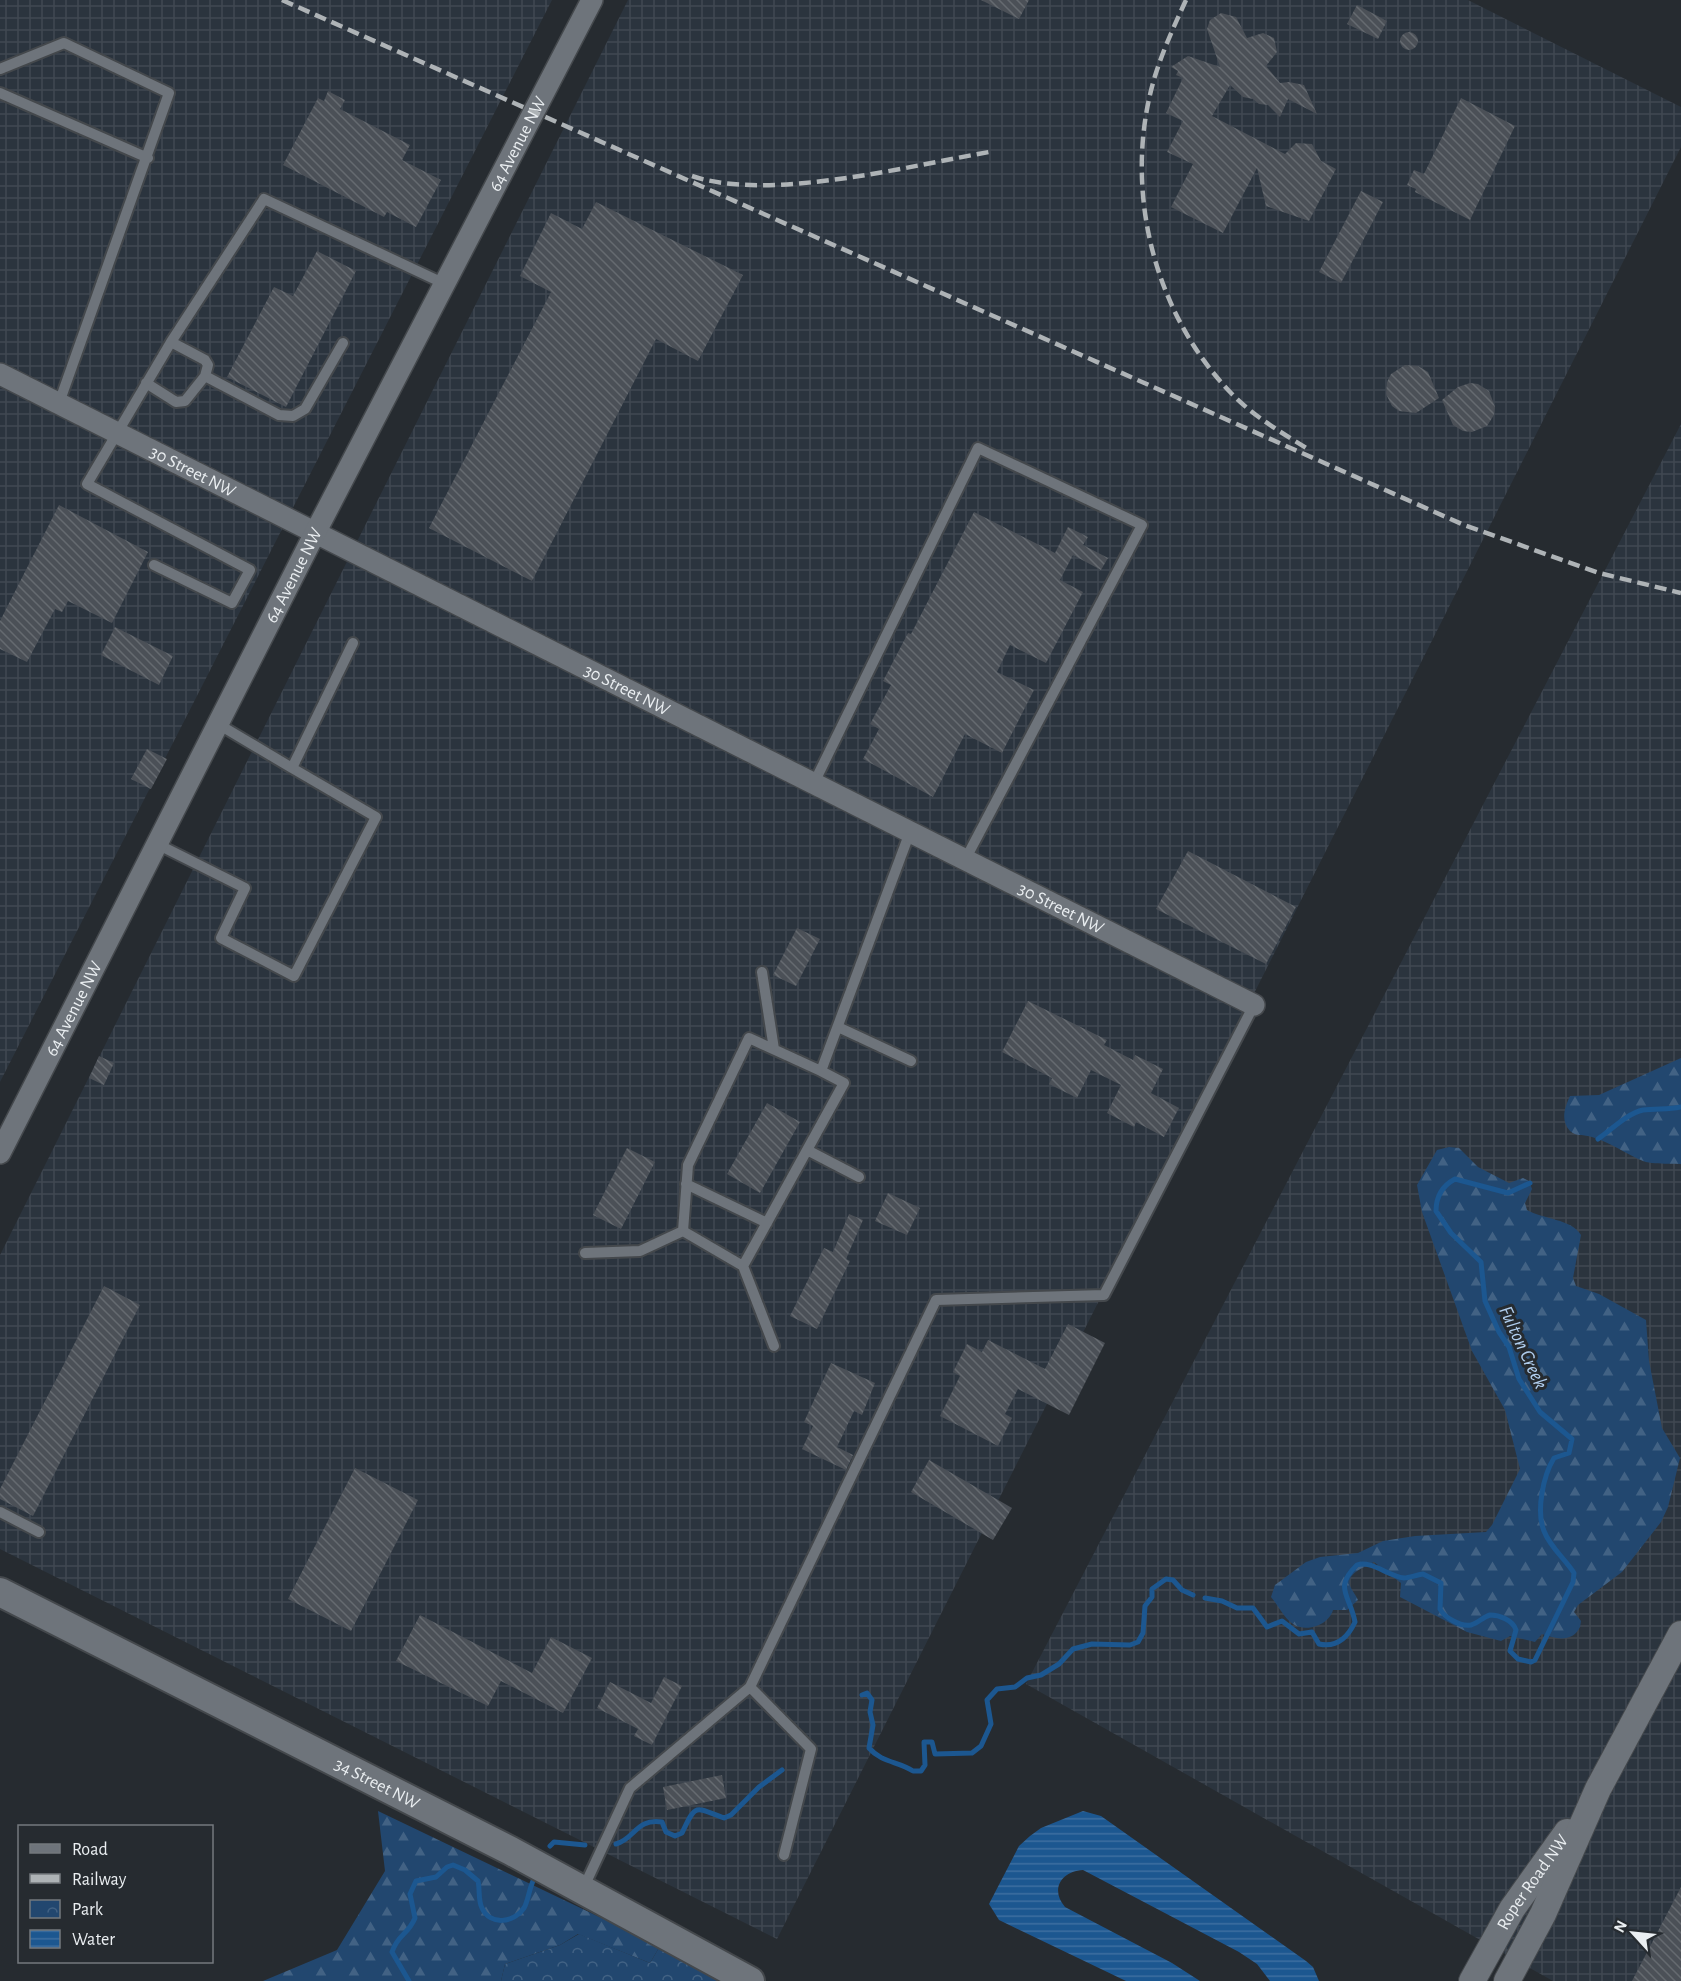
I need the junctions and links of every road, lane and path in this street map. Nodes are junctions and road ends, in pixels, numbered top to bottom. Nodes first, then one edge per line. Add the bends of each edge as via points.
1 (592, 0) edge
2 (0, 69) edge
3 (0, 93) edge
4 (148, 158) junction
5 (445, 284) junction
6 (171, 342) junction
7 (343, 343) dead end
8 (205, 376) junction
9 (1, 379) edge
10 (146, 383) junction
11 (59, 403) junction
12 (115, 433) junction
13 (315, 533) junction
14 (154, 565) dead end
15 (353, 643) dead end
16 (218, 724) junction
17 (292, 768) junction
18 (814, 783) junction
19 (910, 832) junction
20 (157, 844) junction
21 (965, 860) junction
22 (762, 972) dead end
23 (1254, 1005) joint
24 (838, 1027) junction
25 (774, 1049) junction
26 (911, 1061) dead end
27 (821, 1071) junction
28 (807, 1150) junction
29 (0, 1154) edge
30 (859, 1177) dead end
31 (686, 1184) junction
32 (767, 1223) junction
33 (683, 1231) junction
34 (585, 1253) dead end
35 (743, 1266) junction
36 (774, 1346) dead end
37 (0, 1512) edge
38 (39, 1532) dead end
39 (0, 1593) edge
40 (1681, 1634) edge
41 (750, 1687) junction
42 (1598, 1789) junction
43 (784, 1855) dead end
44 (582, 1889) junction
45 (750, 1981) edge
46 (1472, 1981) edge
47 (1507, 1981) edge

1 - 5 street, 64 Avenue NW
2 - 4 lane via 64,43 170,93
3 - 4 lane
4 - 11 lane
5 - 6 lane via 264,199
5 - 13 street, 64 Avenue NW
6 - 8 lane via 204,360 208,366
6 - 10 lane
7 - 8 lane via 305,409 293,416 279,414
8 - 10 lane via 185,401 176,402
9 - 11 street, 30 Street NW
10 - 12 lane
11 - 12 street, 30 Street NW
12 - 13 street, 30 Street NW
12 - 14 lane via 87,484 250,570 232,603
13 - 16 street, 64 Avenue NW
13 - 18 street, 30 Street NW
15 - 17 lane
16 - 17 lane
16 - 20 street, 64 Avenue NW
17 - 20 lane via 376,817 294,976 221,938 245,888
18 - 19 street, 30 Street NW
18 - 21 lane via 978,448 1142,525
19 - 21 street, 30 Street NW
19 - 24 lane
20 - 29 street, 64 Avenue NW
21 - 23 street, 30 Street NW
22 - 25 lane
23 - 41 lane via 1104,1295 936,1300
24 - 26 lane
24 - 27 lane
25 - 27 lane
25 - 31 lane via 749,1038 688,1165
27 - 28 lane via 844,1083
28 - 30 lane
28 - 32 lane
31 - 32 lane
31 - 33 lane
32 - 35 lane
33 - 34 lane via 640,1251
33 - 35 lane
35 - 36 lane
37 - 38 lane
39 - 44 main road, 34 Street NW via 318,1751
40 - 42 street, Roper Road NW
41 - 43 lane via 811,1749
41 - 44 lane via 630,1788
42 - 46 street, Roper Road NW via 1512,1909
42 - 47 street, Roper Road NW
44 - 45 main road, 34 Street NW

